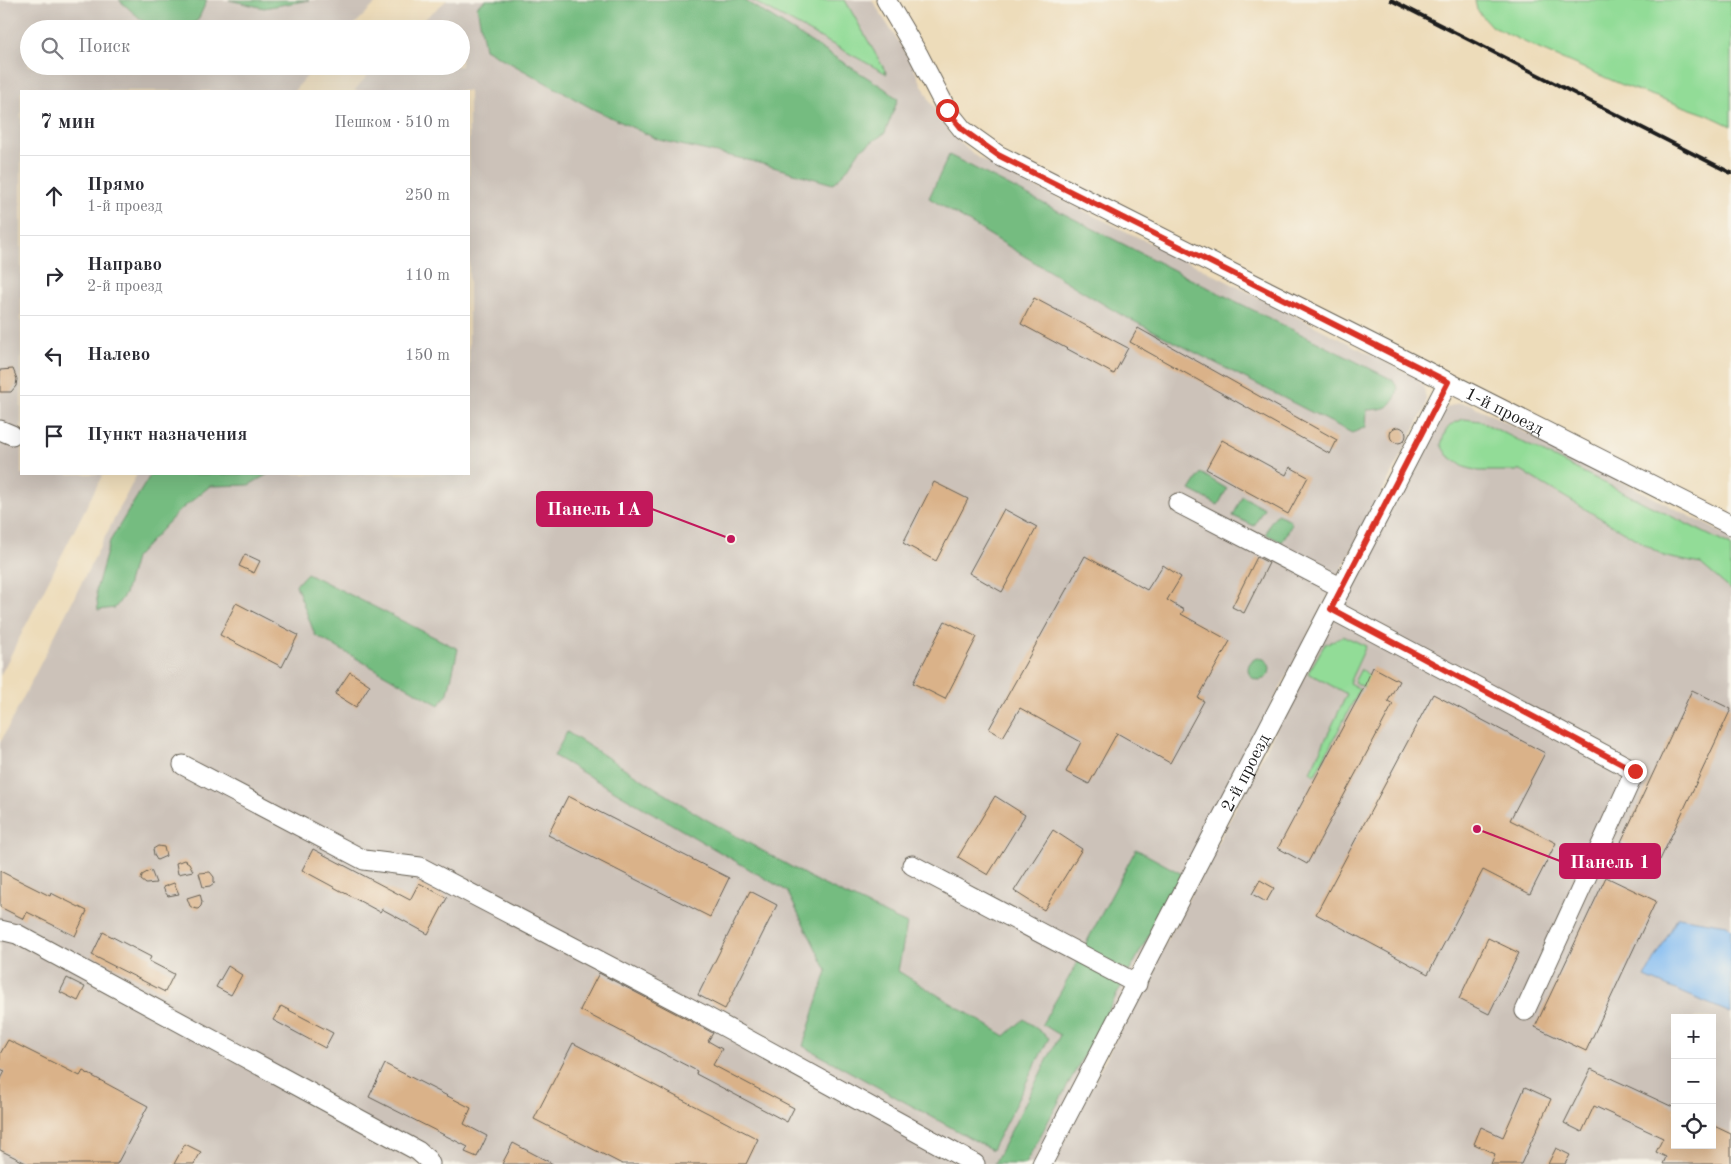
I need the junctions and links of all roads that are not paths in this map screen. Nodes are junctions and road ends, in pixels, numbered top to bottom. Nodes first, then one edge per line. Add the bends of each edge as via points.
1 (886, 0) edge
2 (1448, 382) junction
3 (1178, 503) dead end
4 (1731, 525) edge
5 (1342, 588) junction
6 (1331, 609) junction
7 (183, 766) dead end
8 (912, 865) dead end
9 (0, 930) edge
10 (1137, 984) junction
11 (1525, 1011) dead end
12 (430, 1164) edge
13 (975, 1164) edge
14 (1042, 1164) edge

1 - 2 street, 1-й проезд via 947,110 979,143
2 - 4 street, 1-й проезд
2 - 5 street, 2-й проезд
3 - 5 street
5 - 6 street, 2-й проезд
6 - 10 street, 2-й проезд
6 - 11 street via 1635,771
7 - 13 street via 364,860 420,867 705,1016
8 - 10 street
9 - 12 street via 17,934 418,1151
10 - 14 street, 2-й проезд

